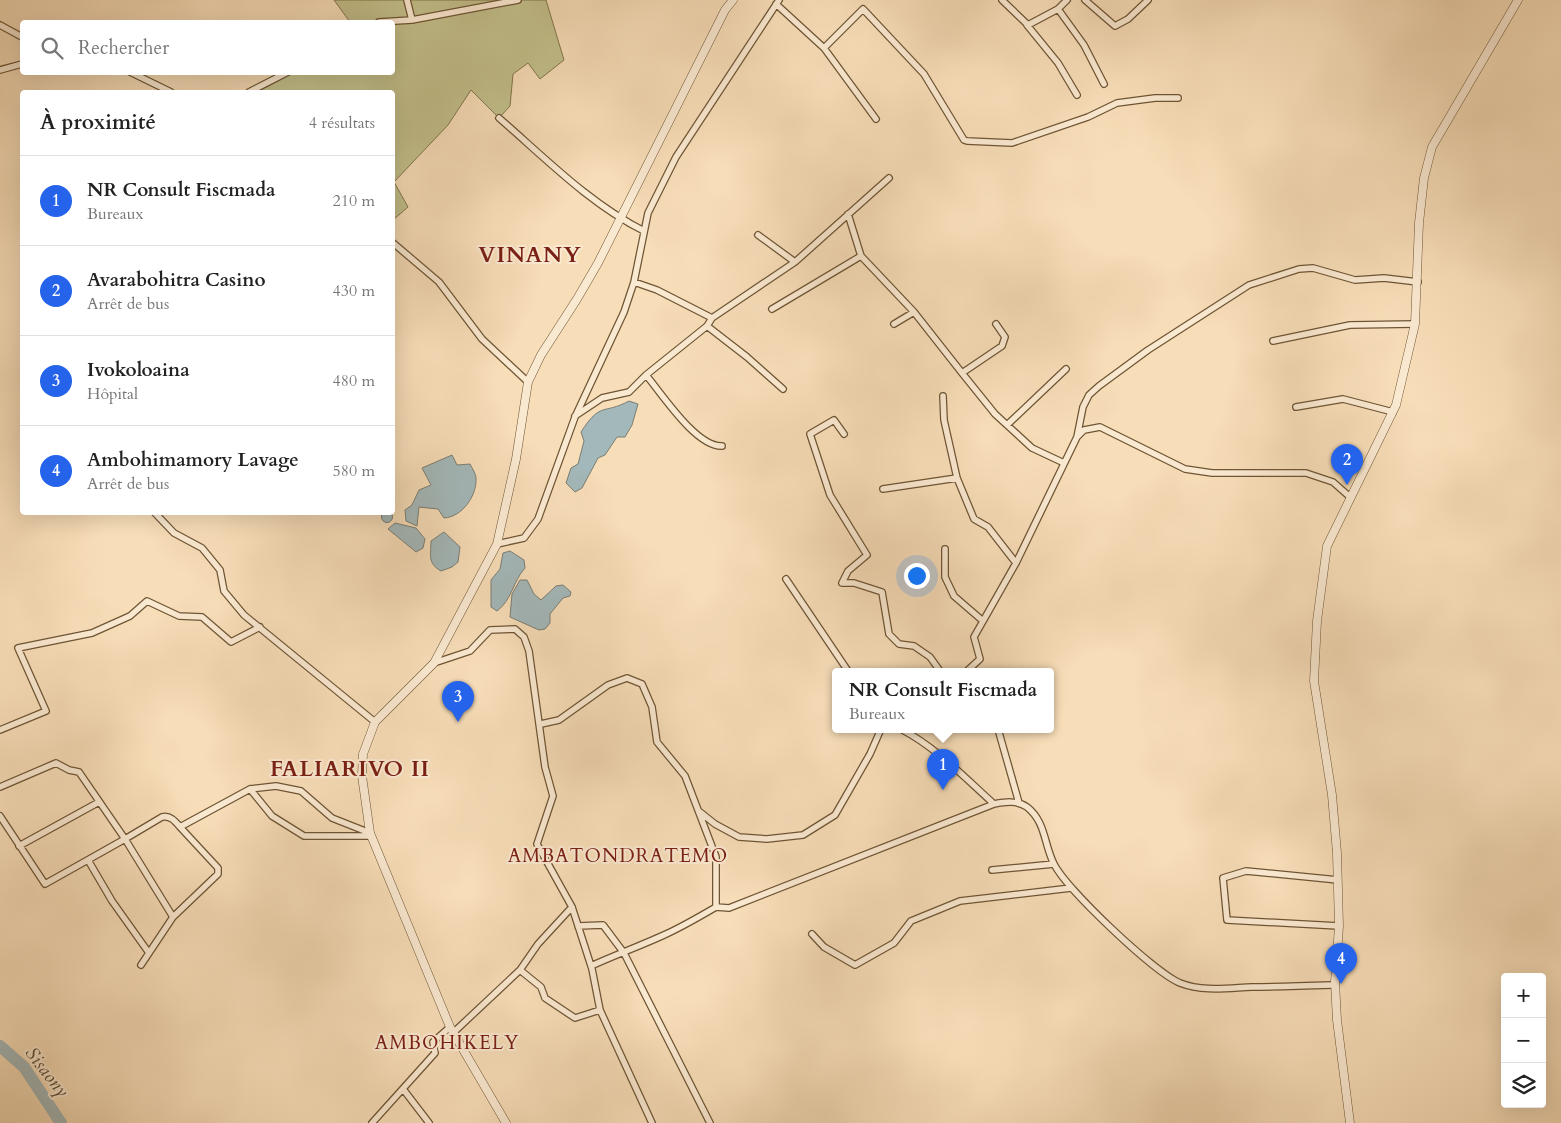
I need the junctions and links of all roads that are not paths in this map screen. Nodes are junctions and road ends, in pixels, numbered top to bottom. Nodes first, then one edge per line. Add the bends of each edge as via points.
1 (407, 0) edge
2 (518, 0) edge
3 (733, 0) edge
4 (1002, 0) edge
5 (1067, 0) edge
6 (1085, 0) edge
7 (1148, 0) edge
8 (1518, 0) edge
9 (777, 2) edge
10 (1058, 9) junction
11 (412, 20) junction
12 (395, 21) edge
13 (1027, 24) junction
14 (0, 25) edge
15 (20, 36) edge
16 (824, 48) junction
17 (20, 65) edge
18 (0, 70) edge
19 (136, 75) edge
20 (282, 75) edge
21 (1104, 84) dead end
22 (167, 90) edge
23 (253, 90) edge
24 (1077, 95) dead end
25 (1178, 98) dead end
26 (499, 118) dead end
27 (876, 119) dead end
28 (889, 178) dead end
29 (848, 214) junction
30 (621, 219) junction
31 (644, 231) junction
32 (758, 235) dead end
33 (395, 245) edge
34 (861, 256) junction
35 (795, 262) junction
36 (634, 282) junction
37 (1418, 282) junction
38 (772, 309) dead end
39 (914, 312) junction
40 (712, 318) junction
41 (894, 324) dead end
42 (996, 324) dead end
43 (1415, 324) junction
44 (707, 326) junction
45 (1273, 341) dead end
46 (1066, 369) dead end
47 (962, 373) junction
48 (646, 375) junction
49 (528, 382) junction
50 (782, 389) dead end
51 (943, 396) dead end
52 (1296, 406) dead end
53 (1393, 412) junction
54 (574, 417) junction
55 (1007, 425) junction
56 (844, 434) dead end
57 (1077, 437) junction
58 (722, 446) dead end
59 (1064, 463) junction
60 (957, 478) junction
61 (883, 489) dead end
62 (1350, 498) junction
63 (157, 515) edge
64 (497, 544) junction
65 (945, 549) dead end
66 (1016, 563) junction
67 (786, 580) dead end
68 (982, 621) junction
69 (260, 627) junction
70 (434, 663) junction
71 (846, 668) edge
72 (938, 668) edge
73 (970, 668) edge
74 (375, 722) junction
75 (540, 724) junction
76 (0, 730) edge
77 (879, 733) edge
78 (909, 733) edge
79 (999, 733) edge
80 (0, 787) edge
81 (250, 789) junction
82 (99, 802) junction
83 (1019, 803) junction
84 (994, 804) junction
85 (700, 812) junction
86 (0, 816) edge
87 (180, 827) junction
88 (370, 834) junction
89 (125, 839) junction
90 (19, 846) junction
91 (88, 860) junction
92 (1054, 864) junction
93 (992, 870) dead end
94 (1338, 880) junction
95 (1070, 888) junction
96 (572, 907) junction
97 (716, 908) junction
98 (173, 917) junction
99 (578, 926) junction
100 (1338, 926) junction
101 (812, 934) dead end
102 (149, 953) junction
103 (624, 953) junction
104 (141, 965) dead end
105 (591, 966) junction
106 (520, 970) junction
107 (1335, 985) junction
108 (600, 1010) junction
109 (452, 1029) junction
110 (403, 1089) junction
111 (377, 1117) junction
112 (372, 1123) edge
113 (382, 1123) edge
114 (429, 1123) edge
115 (506, 1123) edge
116 (652, 1123) edge
117 (710, 1123) edge
118 (1350, 1123) edge

1 - 11 street
2 - 11 street
3 - 30 street via 690,76
4 - 13 street
5 - 10 street
6 - 7 street via 1115,26 1128,19
8 - 37 street via 1432,147 1424,178 1419,223
9 - 16 street
9 - 31 street via 676,158 648,213
10 - 13 street
10 - 21 street via 1084,45
11 - 12 street
13 - 24 street via 1058,63
14 - 15 street
16 - 25 street via 863,9 924,74 967,142 1012,144 1117,103
16 - 27 street
17 - 18 street
19 - 22 street
20 - 23 street
26 - 30 street
28 - 29 street
29 - 34 street
29 - 35 street
30 - 31 street
30 - 49 street
31 - 36 street
32 - 35 street
33 - 49 street via 439,282 482,339
34 - 38 street
34 - 39 street
35 - 40 street
36 - 40 street
36 - 54 street via 624,312
37 - 43 street
37 - 57 street via 1384,278 1355,280 1313,268 1299,269 1249,285 1099,386 1083,407
39 - 41 street
39 - 47 street
40 - 44 street
42 - 47 street via 1005,338 1002,346
43 - 45 street via 1350,325
43 - 53 street
44 - 48 street
44 - 50 street
46 - 55 street
47 - 55 street
48 - 54 street via 629,392 602,398
48 - 58 street via 694,433 710,444
49 - 64 street via 516,459
51 - 60 street via 944,420
52 - 53 street via 1343,399
53 - 62 street
54 - 64 street via 538,519 524,538
55 - 59 street via 1032,448
56 - 72 street via 834,420 810,434 830,495 867,555 848,571 842,583 854,583 882,592 889,634 899,644 914,646 930,656
57 - 59 street
57 - 62 street via 1084,430 1100,427 1185,469 1212,474 1306,473 1333,482
59 - 66 street
60 - 61 street
60 - 66 street via 974,519 988,527
62 - 94 street via 1327,546 1317,621 1314,680 1332,795
63 - 69 street via 174,533 202,548 220,570 224,591 244,615
64 - 70 street
65 - 68 street via 945,577 954,596
66 - 68 street
67 - 71 street
68 - 73 street via 974,637 980,659
69 - 74 street
69 - 76 street via 231,642 202,617 179,616 147,601 130,616 92,633 18,648 46,711
70 - 74 street
70 - 75 street via 470,652 490,630 515,629 524,637 530,651
74 - 88 street via 362,754
75 - 85 street via 560,720 608,686 627,678 642,684 652,707 656,742 685,776
75 - 96 street via 545,767 553,796 537,844
77 - 85 street via 835,815 803,835 767,839 739,837
78 - 84 street via 940,754
79 - 83 street
80 - 82 street via 59,764 79,772
81 - 87 street
81 - 88 street via 276,786 301,791 332,818
81 - 88 street via 272,816 304,836
82 - 89 street
82 - 90 street
83 - 84 street
83 - 92 street via 1037,818
84 - 97 street via 729,908
85 - 97 street via 716,857
86 - 90 street
87 - 89 street via 173,819 162,817
87 - 98 street via 219,870 207,886
88 - 109 street
89 - 91 street
89 - 98 street
90 - 91 street via 45,884
91 - 102 street
92 - 93 street
92 - 95 street
94 - 100 street
94 - 100 street via 1246,871 1223,878 1227,920
95 - 101 street via 960,901 911,921 894,943 855,965 824,946
95 - 107 street via 1129,944 1159,969 1185,984 1206,989
96 - 99 street
96 - 106 street via 538,944
97 - 103 street
98 - 102 street
99 - 103 street via 603,925
99 - 105 street
100 - 107 street
102 - 104 street
103 - 105 street via 609,956
103 - 117 street
105 - 108 street
106 - 108 street via 541,987 545,998 575,1018
106 - 109 street
107 - 118 street
108 - 116 street
109 - 110 street via 433,1042 435,1053
109 - 115 street
110 - 111 street
110 - 114 street
111 - 112 street
111 - 113 street

